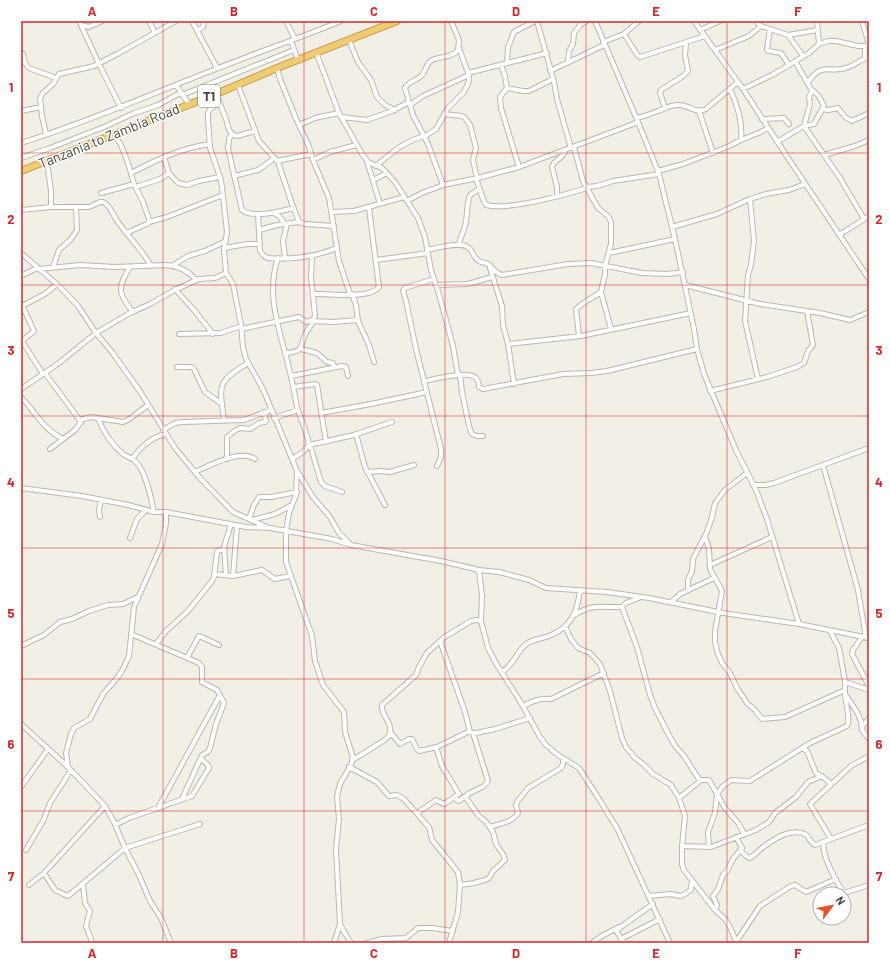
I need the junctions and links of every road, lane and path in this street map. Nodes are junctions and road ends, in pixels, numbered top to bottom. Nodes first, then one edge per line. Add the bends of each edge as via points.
1 (102, 21) edge
2 (149, 21) edge
3 (176, 21) edge
4 (192, 21) edge
5 (204, 21) edge
6 (286, 21) edge
7 (341, 21) edge
8 (396, 21) edge
9 (451, 21) edge
10 (536, 21) edge
11 (587, 21) edge
12 (595, 21) edge
13 (639, 21) edge
14 (694, 21) edge
15 (720, 21) edge
16 (756, 21) edge
17 (818, 21) edge
18 (862, 21) edge
19 (80, 23) edge
20 (761, 26) junction
21 (770, 29) junction
22 (700, 30) junction
23 (818, 30) junction
24 (198, 31) junction
25 (155, 33) junction
26 (624, 34) junction
27 (788, 35) junction
28 (704, 36) junction
29 (293, 40) junction
30 (349, 40) junction
31 (603, 43) junction
32 (686, 43) junction
33 (820, 44) junction
34 (868, 44) edge
35 (458, 48) junction
36 (294, 50) junction
37 (715, 50) junction
38 (316, 52) junction
39 (21, 53) edge
40 (546, 53) junction
41 (803, 56) junction
42 (867, 58) edge
43 (298, 60) junction
44 (795, 61) junction
45 (568, 62) junction
46 (98, 64) junction
47 (506, 64) junction
48 (501, 65) junction
49 (789, 65) junction
50 (217, 68) junction
51 (277, 68) junction
52 (550, 71) junction
53 (469, 74) junction
54 (56, 78) junction
55 (553, 79) junction
56 (738, 82) junction
57 (808, 82) junction
58 (238, 84) junction
59 (176, 85) junction
60 (507, 88) junction
61 (730, 89) junction
62 (743, 89) junction
63 (812, 90) junction
64 (181, 94) junction
65 (216, 94) junction
66 (220, 103) junction
67 (189, 104) junction
68 (410, 104) junction
69 (41, 107) junction
70 (121, 108) junction
71 (666, 108) junction
72 (823, 109) junction
73 (394, 110) junction
74 (21, 111) edge
75 (699, 111) junction
76 (869, 112) edge
77 (444, 114) junction
78 (340, 115) junction
79 (762, 119) junction
80 (637, 120) junction
81 (789, 124) dead end
82 (299, 125) junction
83 (804, 126) junction
84 (768, 128) junction
85 (255, 131) junction
86 (232, 133) junction
87 (46, 134) junction
88 (114, 134) junction
89 (424, 137) junction
90 (741, 140) junction
91 (869, 140) edge
92 (776, 142) junction
93 (21, 143) edge
94 (210, 144) junction
95 (356, 144) junction
96 (573, 148) junction
97 (564, 151) junction
98 (713, 153) junction
99 (311, 154) junction
100 (824, 155) junction
101 (164, 157) junction
102 (21, 158) edge
103 (276, 160) junction
104 (313, 160) junction
105 (367, 161) junction
106 (47, 162) junction
107 (376, 166) junction
108 (519, 167) junction
109 (21, 171) edge
110 (131, 173) junction
111 (169, 173) junction
112 (387, 173) junction
113 (658, 173) junction
114 (220, 176) junction
115 (234, 176) junction
116 (476, 178) junction
117 (373, 180) junction
118 (805, 184) junction
119 (443, 185) junction
120 (135, 186) junction
121 (586, 187) junction
122 (479, 189) junction
123 (101, 193) dead end
124 (223, 195) junction
125 (557, 196) junction
126 (406, 199) junction
127 (750, 199) junction
128 (380, 204) junction
129 (51, 207) junction
130 (76, 207) junction
131 (294, 208) junction
132 (369, 208) junction
133 (21, 210) edge
134 (274, 212) junction
135 (332, 212) junction
136 (258, 214) junction
137 (869, 216) edge
138 (864, 219) junction
139 (150, 222) junction
140 (299, 222) junction
141 (286, 224) junction
142 (334, 226) junction
143 (672, 227) junction
144 (259, 230) junction
145 (126, 233) junction
146 (839, 235) junction
147 (675, 239) junction
148 (226, 241) junction
149 (260, 244) junction
150 (459, 245) junction
151 (224, 248) junction
152 (337, 248) junction
153 (428, 252) junction
154 (21, 253) edge
155 (609, 253) junction
156 (312, 256) junction
157 (278, 258) junction
158 (285, 258) junction
159 (376, 260) junction
160 (151, 266) junction
161 (172, 266) junction
162 (490, 266) junction
163 (605, 266) junction
164 (53, 267) junction
165 (38, 268) junction
166 (130, 268) junction
167 (683, 272) junction
168 (226, 273) junction
169 (21, 275) edge
170 (492, 277) junction
171 (868, 277) edge
172 (434, 279) junction
173 (196, 280) junction
174 (56, 284) junction
175 (436, 285) junction
176 (685, 285) junction
177 (175, 289) junction
178 (601, 292) junction
179 (313, 294) junction
180 (351, 294) junction
181 (747, 300) junction
182 (22, 307) edge
183 (807, 311) junction
184 (133, 312) junction
185 (869, 312) edge
186 (691, 313) junction
187 (358, 320) junction
188 (277, 321) junction
189 (312, 321) junction
190 (241, 328) junction
191 (611, 329) junction
192 (96, 333) junction
193 (179, 334) dead end
194 (213, 334) junction
195 (579, 336) junction
196 (23, 338) edge
197 (508, 344) junction
198 (301, 349) junction
199 (696, 349) junction
200 (285, 353) junction
201 (374, 362) dead end
202 (248, 363) junction
203 (177, 366) dead end
204 (334, 367) junction
205 (44, 374) junction
206 (459, 375) junction
207 (291, 376) junction
208 (348, 376) dead end
209 (758, 379) junction
210 (425, 381) junction
211 (514, 384) junction
212 (293, 387) junction
213 (21, 389) edge
214 (710, 391) junction
215 (427, 392) junction
216 (21, 397) edge
217 (222, 404) junction
218 (148, 405) junction
219 (271, 410) junction
220 (298, 410) junction
221 (264, 412) junction
222 (321, 413) junction
223 (98, 418) junction
224 (274, 418) junction
225 (80, 420) junction
226 (224, 421) junction
227 (392, 422) dead end
228 (164, 432) junction
229 (356, 434) junction
230 (483, 436) dead end
231 (63, 439) junction
232 (326, 442) junction
233 (309, 445) junction
234 (869, 448) edge
235 (50, 449) dead end
236 (132, 459) junction
237 (227, 459) junction
238 (255, 459) dead end
239 (292, 459) junction
240 (414, 465) dead end
241 (823, 465) junction
242 (437, 466) dead end
243 (297, 471) junction
244 (195, 472) junction
245 (367, 472) junction
246 (747, 473) junction
247 (752, 485) junction
248 (21, 488) edge
249 (297, 492) junction
250 (342, 492) dead end
251 (102, 500) junction
252 (292, 504) junction
253 (385, 505) dead end
254 (146, 510) junction
255 (154, 512) junction
256 (166, 512) junction
257 (100, 517) dead end
258 (250, 520) junction
259 (231, 524) junction
260 (237, 525) junction
261 (270, 528) junction
262 (286, 531) junction
263 (705, 536) junction
264 (772, 537) junction
265 (130, 538) dead end
266 (351, 545) junction
267 (224, 549) junction
268 (710, 565) junction
269 (479, 570) junction
270 (214, 574) junction
271 (226, 576) junction
272 (233, 576) junction
273 (290, 576) junction
274 (714, 578) junction
275 (688, 589) junction
276 (580, 591) junction
277 (138, 596) junction
278 (640, 597) junction
279 (671, 602) junction
280 (622, 607) junction
281 (718, 612) junction
282 (574, 615) junction
283 (482, 621) junction
284 (799, 624) junction
285 (565, 626) junction
286 (830, 631) junction
287 (131, 634) junction
288 (866, 638) edge
289 (441, 640) junction
290 (156, 644) junction
291 (219, 645) dead end
292 (21, 646) edge
293 (187, 658) junction
294 (502, 672) junction
295 (604, 673) junction
296 (845, 682) junction
297 (869, 686) edge
298 (869, 690) edge
299 (845, 692) junction
300 (220, 695) junction
301 (523, 706) junction
302 (530, 718) junction
303 (869, 718) edge
304 (21, 724) edge
305 (862, 727) junction
306 (391, 733) junction
307 (472, 733) junction
308 (869, 740) edge
309 (436, 748) junction
310 (802, 748) junction
311 (48, 749) junction
312 (869, 756) edge
313 (563, 758) junction
314 (201, 760) junction
315 (353, 760) junction
316 (349, 767) junction
317 (69, 769) junction
318 (822, 776) junction
319 (699, 780) junction
320 (832, 785) junction
321 (21, 787) edge
322 (717, 794) junction
323 (465, 796) junction
324 (455, 798) junction
325 (679, 798) junction
326 (182, 799) junction
327 (105, 806) junction
328 (158, 808) junction
329 (417, 813) junction
330 (200, 824) dead end
331 (115, 825) junction
332 (869, 825) edge
333 (490, 827) junction
334 (744, 834) junction
335 (736, 837) junction
336 (831, 839) junction
337 (824, 842) junction
338 (682, 846) junction
339 (709, 847) junction
340 (125, 848) junction
341 (26, 850) dead end
342 (741, 851) junction
343 (44, 873) junction
344 (836, 879) junction
345 (692, 880) junction
346 (29, 884) dead end
347 (83, 885) junction
348 (460, 885) junction
349 (869, 885) edge
350 (648, 896) junction
351 (653, 904) junction
352 (715, 910) junction
353 (660, 919) junction
354 (340, 924) junction
355 (621, 926) junction
356 (453, 931) junction
357 (621, 939) junction
358 (736, 942) edge
359 (91, 943) edge
360 (171, 943) edge
361 (334, 943) edge
362 (351, 943) edge
363 (367, 943) edge
364 (449, 943) edge
365 (592, 943) edge
366 (624, 943) edge
367 (670, 943) edge

1 - 19 street via 89,27
2 - 25 street
3 - 25 street
4 - 24 street
5 - 24 street via 203,27
6 - 29 street
7 - 29 street
8 - 30 highway, Tanzania to Zambia Road / T1
9 - 35 street via 459,40
10 - 40 street
10 - 47 street via 514,32
11 - 45 street via 574,33
12 - 31 street
13 - 26 street
14 - 22 street
15 - 22 street
16 - 20 street
17 - 23 street
18 - 34 street
19 - 46 street
20 - 21 street
20 - 37 street via 749,36
21 - 27 street
21 - 49 street via 768,51 781,53
22 - 28 street
23 - 27 street
23 - 33 street
24 - 50 street
25 - 46 street
26 - 31 street
26 - 32 street via 640,57
27 - 41 street
28 - 32 street
28 - 37 street
29 - 36 street
29 - 50 street
30 - 38 highway, Tanzania to Zambia Road / T1
30 - 73 street via 377,97
31 - 45 street
31 - 80 street
32 - 71 street via 688,71 661,90
33 - 34 street via 828,41 858,46
33 - 41 street
34 - 42 street
35 - 53 street
35 - 68 street via 452,54 428,62 422,76 406,86
36 - 43 street
36 - 64 street
37 - 56 street
38 - 43 highway, Tanzania to Zambia Road / T1
38 - 78 street
39 - 54 street via 26,66
40 - 47 street
40 - 52 street
41 - 44 street
42 - 57 street via 843,69 818,71
43 - 51 highway, Tanzania to Zambia Road / T1
44 - 49 street
44 - 57 street
45 - 52 street
46 - 54 street via 64,72
46 - 70 street
47 - 48 street
48 - 53 street
48 - 60 street
49 - 62 street
50 - 59 street
51 - 58 highway, Tanzania to Zambia Road / T1
51 - 82 street
52 - 55 street
53 - 68 street
53 - 77 street via 464,92
54 - 69 street via 40,98
55 - 60 street via 529,91
55 - 96 street
56 - 61 street
56 - 62 street
57 - 63 street
58 - 65 highway, Tanzania to Zambia Road / T1
58 - 85 street
59 - 64 street
59 - 70 street
60 - 108 street via 500,97
61 - 75 street via 706,109
61 - 90 street via 741,123
62 - 79 street
63 - 72 street via 821,98
63 - 83 street
64 - 67 street
64 - 102 street via 104,127
65 - 66 street
65 - 67 highway, Tanzania to Zambia Road / T1
66 - 86 street
66 - 94 street via 208,113
67 - 88 highway, Tanzania to Zambia Road / T1
68 - 73 street
68 - 89 street
69 - 74 street
69 - 87 street
70 - 87 street
71 - 75 street via 677,104
71 - 80 street
72 - 76 street via 838,108 844,117 852,121
72 - 83 street via 814,124
73 - 78 street via 367,120
75 - 98 street
77 - 89 street via 436,129
77 - 116 street via 462,116 470,125 476,148 473,160
78 - 82 street via 315,118
78 - 95 street
79 - 81 street via 784,118
79 - 84 street
80 - 96 street
80 - 113 street
82 - 99 street
83 - 92 street
83 - 100 street
84 - 90 street
84 - 92 street
85 - 86 street via 237,136
85 - 103 street via 263,147
86 - 115 street via 228,148
87 - 93 street
88 - 106 highway, Tanzania to Zambia Road / T1
88 - 110 street via 121,145
89 - 107 street via 406,142
89 - 119 street
90 - 98 street
91 - 100 street
92 - 118 street
94 - 101 street via 184,149
94 - 114 street
95 - 104 street
95 - 105 street
96 - 97 street
96 - 121 street
97 - 108 street
97 - 125 street via 563,156 554,162 552,167
98 - 113 street
99 - 103 street
99 - 104 street
100 - 138 street
101 - 110 street
101 - 111 street
103 - 115 street via 264,168
103 - 131 street
104 - 135 street
105 - 107 street
105 - 117 street
106 - 109 highway, Tanzania to Zambia Road / T1
106 - 129 street
107 - 112 street
108 - 116 street
110 - 120 street
111 - 114 street via 178,183 184,185
111 - 120 street via 160,179
112 - 117 street
112 - 126 street
113 - 121 street
113 - 143 street
114 - 124 street
115 - 136 street via 242,210 248,214
116 - 119 street
116 - 122 street
117 - 128 street
118 - 127 street
118 - 146 street
119 - 126 street
120 - 123 street
120 - 139 street
121 - 125 street
121 - 155 street via 598,208 610,219 612,232
122 - 125 street via 486,205 493,207
122 - 150 street via 470,195
124 - 139 street
124 - 148 street
126 - 128 street
126 - 153 street via 418,218
127 - 143 street via 717,214
127 - 181 street via 754,241
128 - 132 street
129 - 130 street
129 - 133 street
130 - 145 street via 89,207 103,202 109,206
130 - 164 street via 77,230 72,239 59,250
131 - 134 street
131 - 140 street
132 - 135 street
132 - 159 street
134 - 136 street
134 - 141 street
135 - 142 street
136 - 144 street
137 - 138 street
138 - 146 street
139 - 145 street
140 - 141 street
140 - 142 street
141 - 144 street
141 - 158 street via 283,241
142 - 152 street
143 - 147 street
144 - 149 street
145 - 160 street via 144,253
146 - 171 street
147 - 155 street
147 - 167 street
148 - 151 street
148 - 161 street via 188,256
149 - 151 street
149 - 157 street via 260,251 264,256
150 - 153 street
150 - 162 street via 467,246 478,261
151 - 168 street
152 - 156 street
152 - 180 street via 342,273
153 - 159 street
153 - 172 street
154 - 165 street
155 - 163 street
156 - 158 street
156 - 179 street
157 - 158 street
157 - 188 street via 273,280 273,302
159 - 180 street via 379,287 373,292
160 - 161 street
160 - 166 street
161 - 173 street via 190,272
162 - 163 street via 494,272 502,275 577,264 595,263
162 - 170 street
163 - 167 street via 630,272
163 - 178 street
164 - 165 street
164 - 166 street via 80,265
165 - 169 street
165 - 174 street
166 - 184 street via 120,292
167 - 176 street
168 - 173 street via 215,278
168 - 190 street via 233,284
170 - 175 street via 468,284
170 - 197 street via 501,301
172 - 175 street
172 - 210 street via 403,291
173 - 177 street
174 - 182 street via 45,294
174 - 192 street via 78,306
175 - 206 street
176 - 181 street
176 - 186 street
177 - 184 street
177 - 194 street
178 - 191 street
178 - 195 street via 576,308
179 - 180 street
179 - 189 street via 315,315
180 - 187 street
181 - 183 street
181 - 209 street via 745,321
182 - 196 street via 34,331
183 - 185 street via 850,320
183 - 209 street via 813,345 804,363
184 - 192 street
186 - 191 street
186 - 199 street
187 - 189 street
187 - 201 street
188 - 189 street via 299,317 306,322
188 - 190 street
188 - 200 street
189 - 198 street
190 - 194 street
190 - 202 street
191 - 195 street
192 - 205 street
192 - 218 street
193 - 194 street
195 - 197 street
196 - 205 street via 22,342
197 - 211 street
198 - 200 street via 295,353
198 - 204 street via 317,353 327,362 333,363
199 - 211 street via 607,371 563,374
199 - 214 street
200 - 207 street
202 - 217 street via 225,380 221,392
202 - 219 street via 263,389
203 - 217 street via 192,367 205,392
204 - 207 street
204 - 208 street via 346,367
205 - 213 street
205 - 225 street
206 - 210 street
206 - 211 street via 475,377 479,387 483,389
206 - 230 street via 471,432
207 - 212 street
209 - 214 street
210 - 215 street
212 - 220 street
212 - 222 street via 318,385
214 - 246 street
215 - 222 street
215 - 242 street via 441,449 442,457
216 - 231 street via 46,427
217 - 226 street
218 - 223 street via 123,422
218 - 228 street
219 - 221 street
219 - 224 street
220 - 224 street
220 - 233 street via 308,435
221 - 226 street via 244,420
221 - 237 street via 265,422 247,430 240,428 227,437
222 - 232 street
223 - 225 street
223 - 236 street via 102,428 118,449
224 - 239 street
225 - 231 street via 80,425
226 - 228 street via 175,423
227 - 229 street
228 - 236 street via 145,443
228 - 244 street
229 - 232 street
229 - 245 street
231 - 235 street
232 - 233 street
233 - 239 street
233 - 250 street via 321,482
234 - 241 street
236 - 255 street via 144,478
237 - 238 street via 248,455
237 - 244 street
239 - 243 street
240 - 245 street via 389,472
241 - 247 street via 774,483
241 - 288 street via 858,590
243 - 249 street
243 - 266 street via 339,533
244 - 258 street via 233,512
245 - 253 street
246 - 247 street
246 - 263 street via 725,490 715,503
247 - 264 street
248 - 251 street
249 - 252 street
249 - 258 street via 259,498 254,504
251 - 254 street
251 - 257 street
252 - 258 street via 275,514
252 - 262 street
254 - 255 street
254 - 265 street via 137,519
255 - 256 street
256 - 259 street
256 - 277 street via 162,544
258 - 261 street
259 - 260 street
259 - 267 street
260 - 261 street
260 - 272 street
261 - 262 street
262 - 266 street
262 - 273 street via 286,562
263 - 268 street
263 - 275 street via 693,559
264 - 268 street
264 - 284 street
266 - 269 street
267 - 270 street via 216,552
267 - 271 street
268 - 274 street
269 - 276 street via 517,577 546,588
269 - 283 street
270 - 271 street
270 - 290 street via 212,581 188,611
271 - 272 street
272 - 273 street via 262,570 275,579
273 - 315 street via 312,636 315,661 323,685 344,712 345,732
274 - 275 street
274 - 281 street via 722,591
275 - 279 street
276 - 278 street
276 - 282 street
277 - 287 street via 132,616
277 - 292 street via 123,604 108,605 60,622 44,635
278 - 279 street
278 - 280 street via 626,602
279 - 281 street
280 - 282 street via 599,606
280 - 319 street via 655,708 670,737
281 - 284 street
281 - 299 street via 715,638 721,661 739,692 762,719 785,717
282 - 285 street
283 - 289 street via 471,621
283 - 294 street via 488,648
284 - 286 street
285 - 294 street via 549,636 526,644 512,665
285 - 295 street via 575,645 590,653
286 - 288 street
286 - 296 street via 839,648
287 - 290 street
287 - 317 street via 129,656 124,667 103,694 90,719 74,728 71,734 66,753
288 - 297 street via 852,650 852,654
289 - 306 street via 427,653 416,675 382,705 391,726
289 - 307 street
290 - 293 street
291 - 293 street via 198,636
293 - 300 street via 201,664 202,682
294 - 301 street
295 - 301 street via 551,699 534,700
295 - 325 street via 626,747 653,774 671,785
296 - 298 street
296 - 299 street
299 - 305 street via 857,712
299 - 310 street via 848,725
300 - 314 street via 223,706 210,748
300 - 328 street
301 - 302 street
302 - 307 street
302 - 313 street via 546,745
303 - 305 street
304 - 311 street
305 - 308 street
306 - 309 street via 400,744 412,739 419,751
306 - 315 street
307 - 309 street via 466,732
307 - 323 street via 488,781 484,786
309 - 324 street via 442,766 459,792
310 - 318 street via 807,751 816,774
310 - 322 street via 750,781 731,780
311 - 317 street
311 - 321 street
312 - 320 street via 851,766
313 - 333 street via 561,768 524,792 517,802 518,813 515,816
313 - 350 street via 579,768 599,799 618,830
314 - 326 street
314 - 326 street via 209,768 193,795
315 - 316 street
316 - 329 street via 377,782 389,796 397,795 404,799
316 - 354 street via 340,784 337,797 336,849
317 - 327 street
317 - 341 street
318 - 320 street
318 - 334 street via 808,782 796,797 774,813 769,822
319 - 322 street via 708,780
319 - 325 street via 698,784
320 - 336 street via 810,804
322 - 334 street
322 - 339 street via 715,813 708,832
323 - 324 street via 459,801
323 - 333 street
324 - 329 street via 444,804 436,800
325 - 338 street via 685,816
326 - 328 street
327 - 331 street
327 - 343 street
328 - 331 street
329 - 348 street via 429,827 432,840 449,863 457,869
330 - 340 street
331 - 340 street
332 - 336 street
333 - 348 street via 504,861 485,880
334 - 335 street
335 - 339 street
335 - 342 street via 742,845
336 - 337 street
337 - 342 street via 813,845 808,836 792,832 777,838 751,858
337 - 344 street via 823,850
338 - 339 street
338 - 345 street via 683,868
340 - 347 street
340 - 360 street
342 - 352 street via 723,875 713,896 717,905
343 - 346 street
343 - 347 street via 55,890 67,897
344 - 349 street via 844,893
344 - 358 street via 806,892 795,885 791,886 765,902
345 - 350 street via 690,890 684,895
345 - 352 street
347 - 359 street via 84,903 90,911 86,926
348 - 356 street via 458,912
350 - 351 street
351 - 353 street
351 - 355 street
352 - 358 street via 728,923
353 - 357 street
353 - 367 street
354 - 361 street
354 - 362 street
355 - 357 street via 617,932
355 - 365 street
356 - 363 street via 418,928 406,938 382,939
356 - 364 street
357 - 366 street

